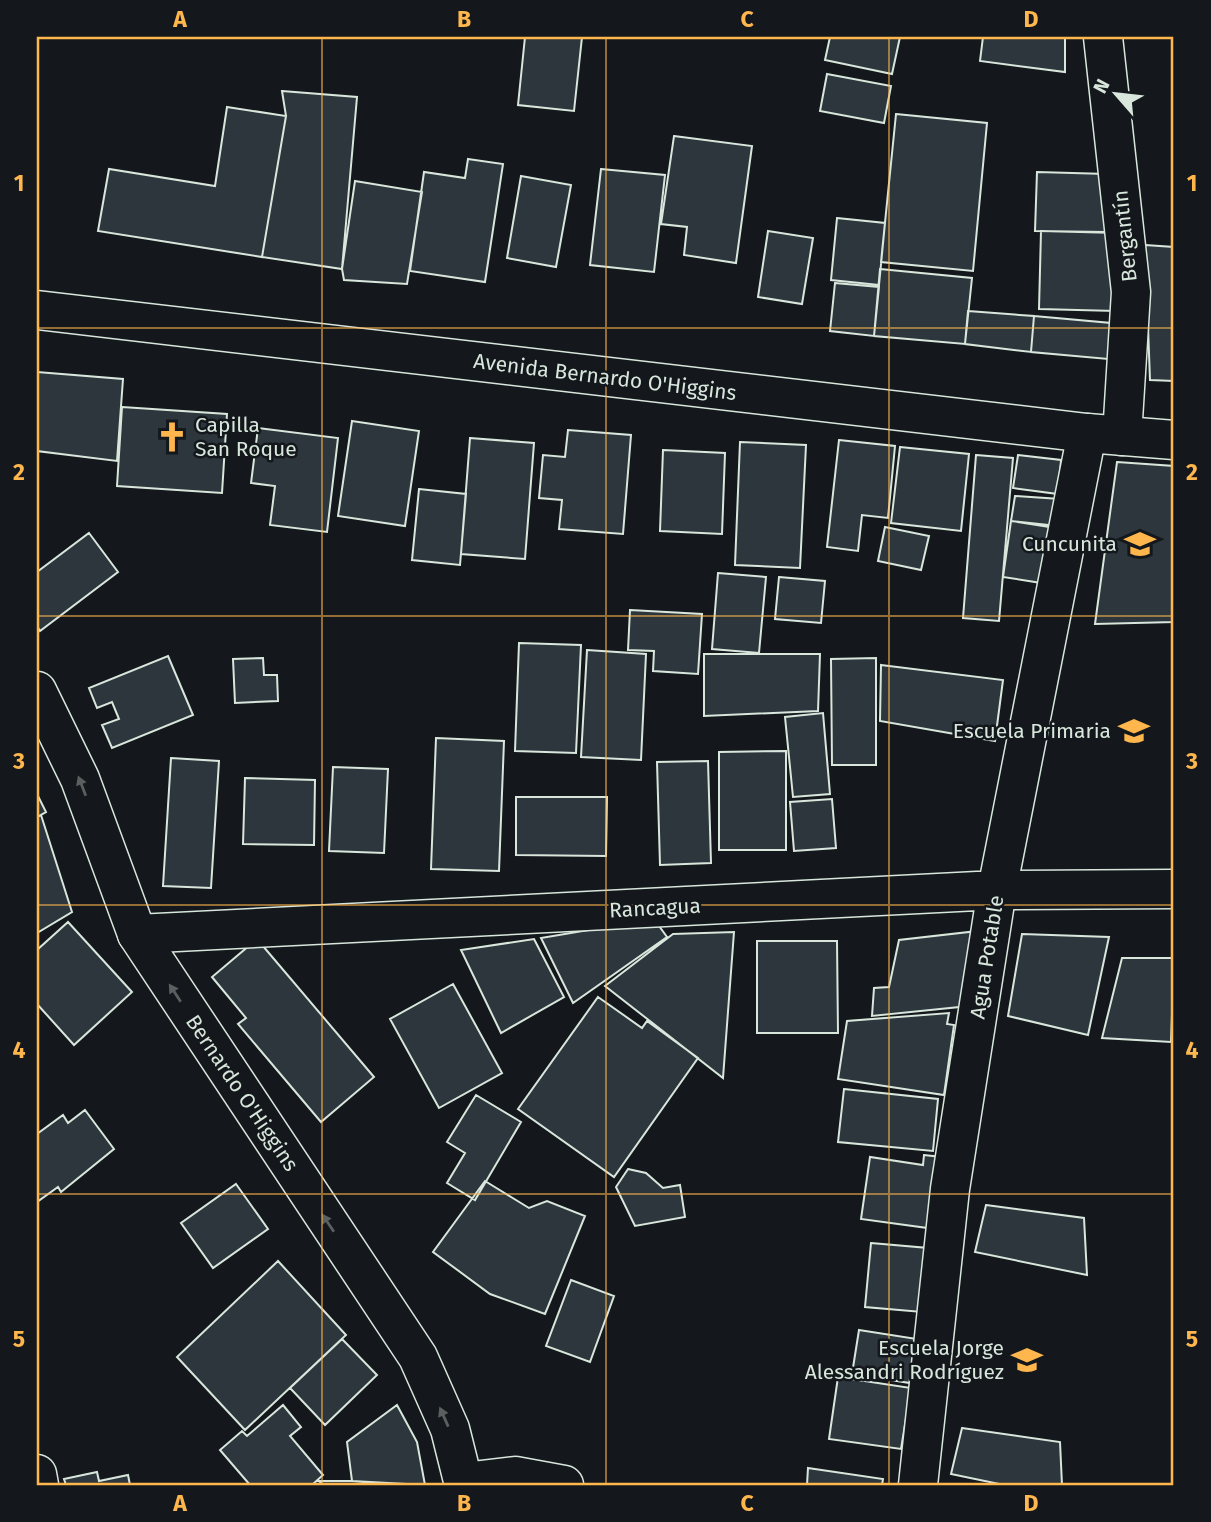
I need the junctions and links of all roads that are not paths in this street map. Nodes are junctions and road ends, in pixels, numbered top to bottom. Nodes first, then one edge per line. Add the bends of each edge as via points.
1 (1103, 37) edge
2 (37, 310) edge
3 (1104, 434) junction
4 (1174, 440) edge
5 (37, 691) edge
6 (1174, 889) edge
7 (997, 890) junction
8 (137, 934) junction
9 (37, 1474) edge
10 (464, 1484) edge
11 (39, 1485) edge
12 (564, 1485) edge
13 (918, 1485) edge

1 - 3 street, Bergantín via 1131,292
2 - 3 street, Avenida Bernardo O'Higgins
3 - 4 street, Avenida Bernardo O'Higgins
3 - 7 street, Agua Potable
8 -> 5 street, Bernardo O'Higgins via 80,779
6 - 7 street, Rancagua
7 - 8 street, Rancagua
7 - 13 street, Agua Potable via 950,1189
10 -> 8 street, Bernardo O'Higgins via 450,1429 418,1357
9 - 11 street
10 - 12 street via 515,1476

